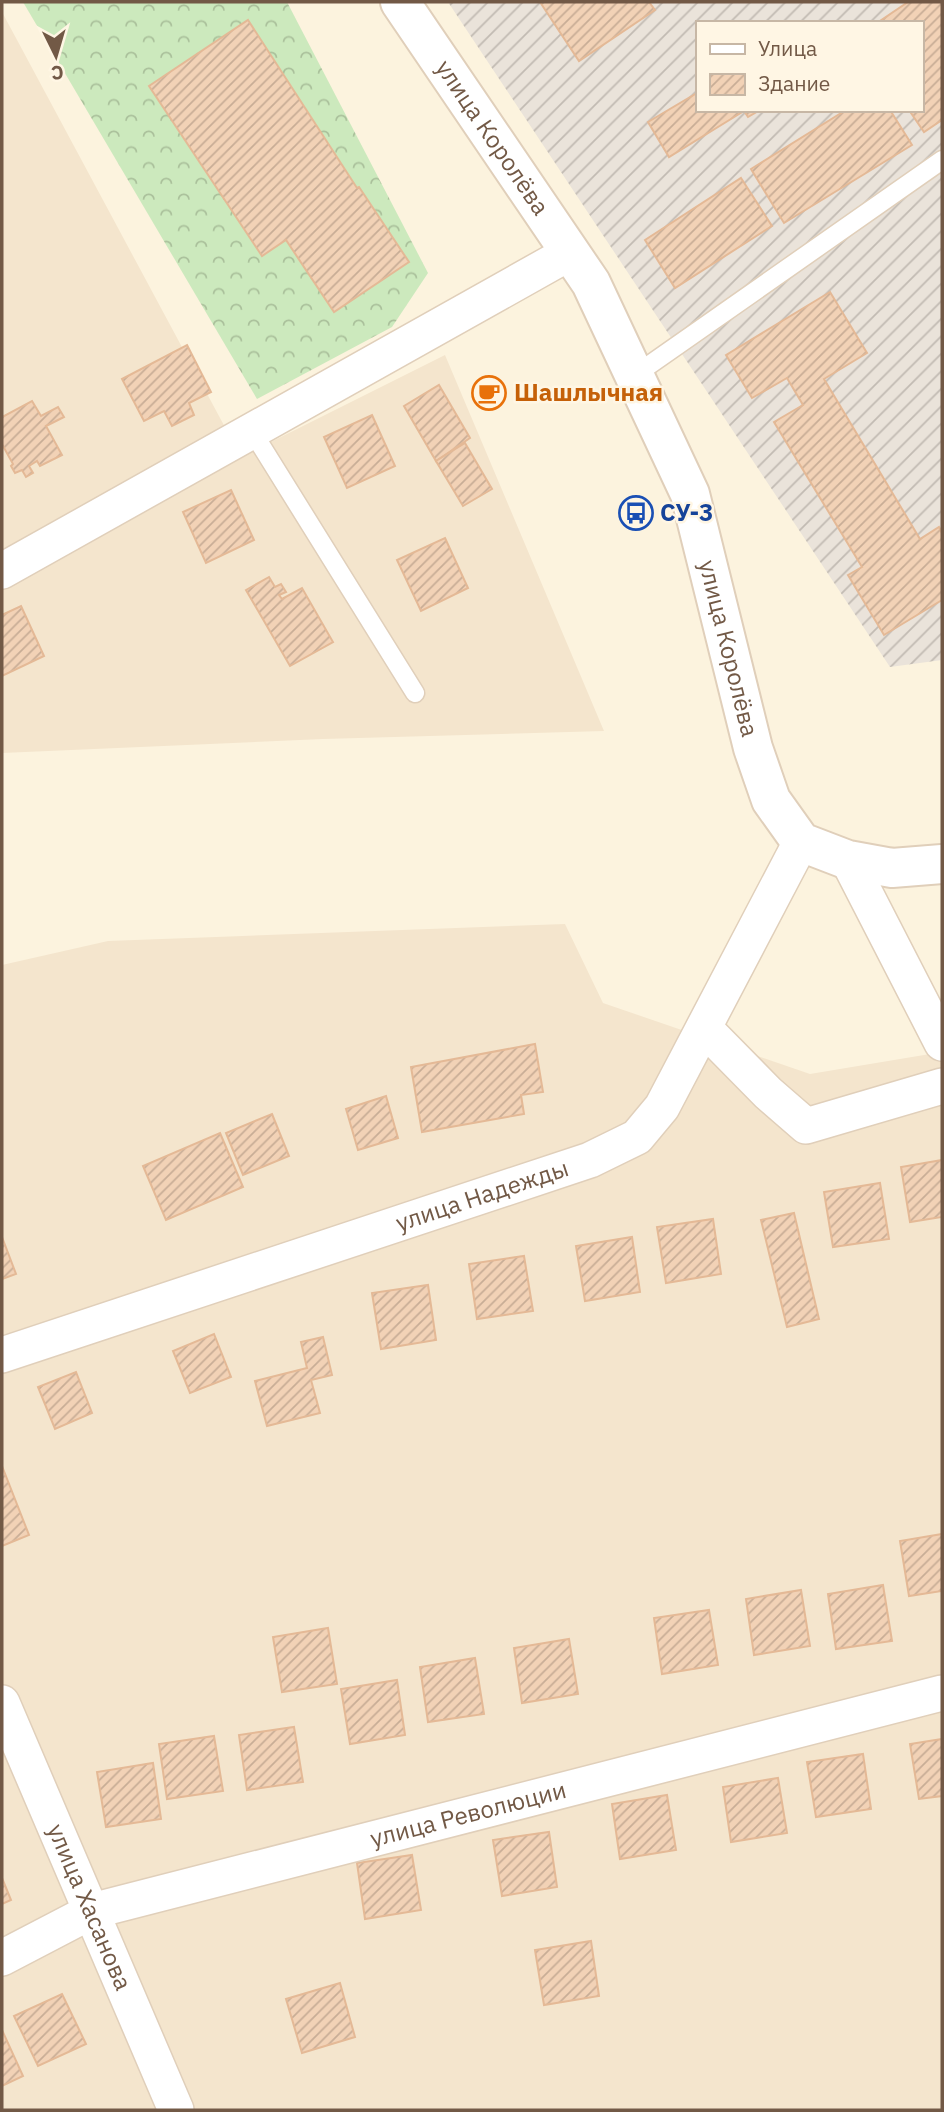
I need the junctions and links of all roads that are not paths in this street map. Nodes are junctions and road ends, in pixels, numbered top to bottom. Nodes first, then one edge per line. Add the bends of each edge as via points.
1 (400, 2) edge
2 (942, 160) edge
3 (571, 252) junction
4 (635, 375) junction
5 (252, 431) junction
6 (2, 571) edge
7 (415, 693) dead end
8 (801, 842) junction
9 (849, 860) junction
10 (942, 864) edge
11 (704, 1028) junction
12 (942, 1043) edge
13 (942, 1086) edge
14 (2, 1354) edge
15 (942, 1693) edge
16 (2, 1703) edge
17 (92, 1911) junction
18 (2, 1958) edge
19 (176, 2110) edge

1 - 3 street, улица Королёва
2 - 4 lane
3 - 4 street, улица Королёва
3 - 5 street
4 - 8 street, улица Королёва via 691,494 753,748 771,800
5 - 6 street
5 - 7 lane
8 - 9 street
8 - 11 street, улица Надежды
9 - 10 street via 892,868
9 - 12 street
11 - 13 street via 806,1126
11 - 14 street, улица Надежды via 662,1108 637,1138 590,1160
15 - 17 street, улица Революции
16 - 17 street, улица Хасанова
17 - 18 street, улица Революции
17 - 19 street, улица Хасанова

